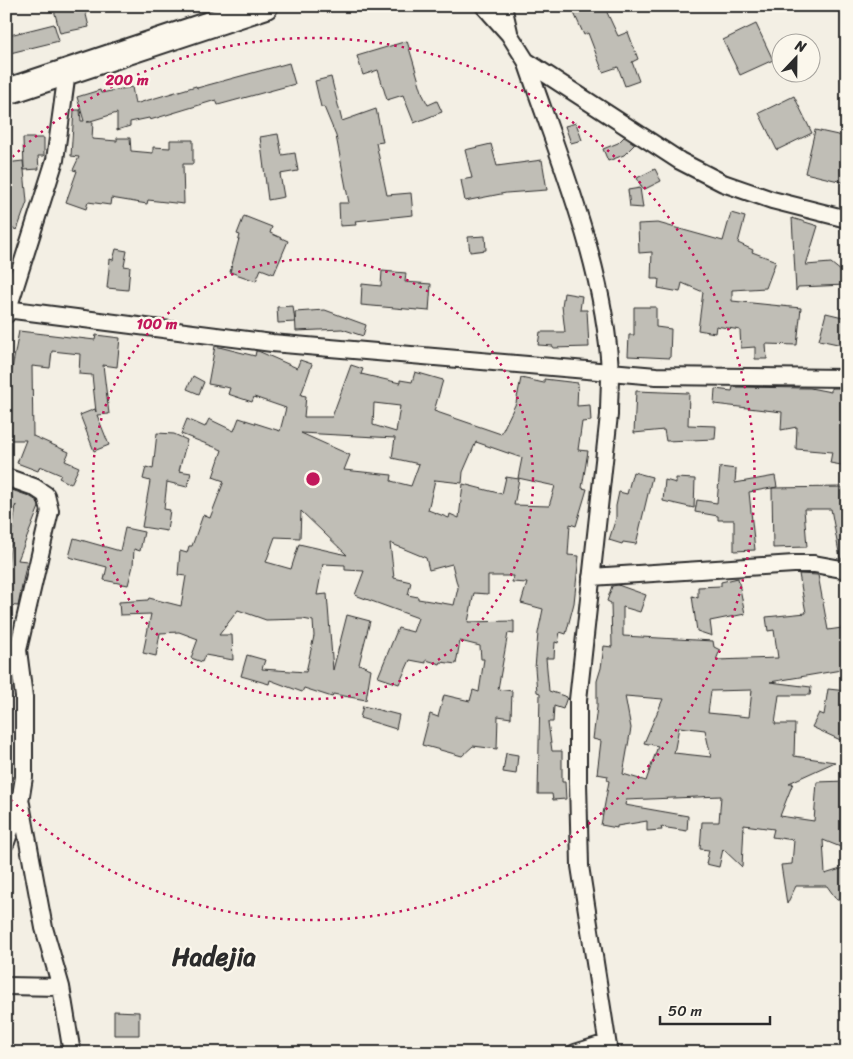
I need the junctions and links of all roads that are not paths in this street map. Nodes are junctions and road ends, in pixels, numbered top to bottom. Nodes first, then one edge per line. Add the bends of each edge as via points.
1 (265, 6) edge
2 (484, 6) edge
3 (503, 6) edge
4 (509, 34) junction
5 (526, 61) junction
6 (67, 72) junction
7 (6, 92) edge
8 (847, 219) edge
9 (7, 311) edge
10 (610, 372) junction
11 (847, 378) edge
12 (6, 477) edge
13 (847, 570) edge
14 (591, 577) junction
15 (20, 802) junction
16 (6, 842) edge
17 (6, 986) edge
18 (61, 987) junction
19 (608, 1048) edge
20 (72, 1053) edge
21 (574, 1053) edge

1 - 6 main road
2 - 4 street
3 - 4 street
4 - 5 street
5 - 8 street via 680,161 723,183 772,200
5 - 10 street via 590,252
6 - 7 main road
6 - 9 street via 55,160
9 - 10 street via 272,343
10 - 11 street via 656,376
10 - 14 street
12 - 15 street via 46,495 50,511 18,650 24,697 24,777
13 - 14 street via 801,564
14 - 19 street via 578,700 580,866
15 - 16 street
15 - 18 street via 44,928
17 - 18 street
18 - 20 street
19 - 21 street

